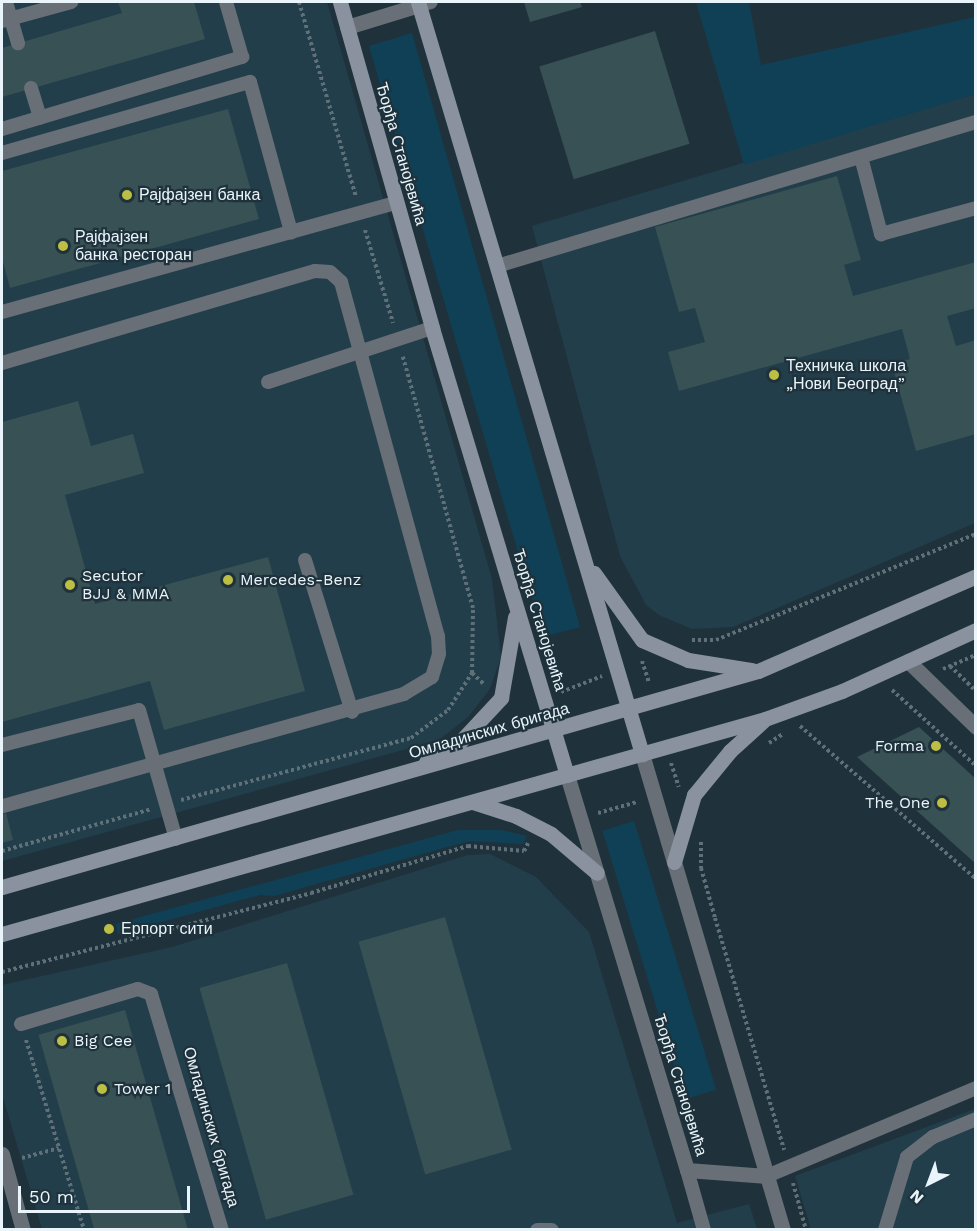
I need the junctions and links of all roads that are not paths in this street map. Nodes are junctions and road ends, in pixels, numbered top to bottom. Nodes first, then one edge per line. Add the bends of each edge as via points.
1 (6, 2) edge
2 (70, 2) edge
3 (226, 2) edge
4 (340, 2) edge
5 (423, 3) edge
6 (6, 20) edge
7 (346, 27) junction
8 (18, 43) dead end
9 (31, 88) dead end
10 (40, 118) junction
11 (975, 124) edge
12 (2, 129) edge
13 (2, 153) edge
14 (861, 157) junction
15 (396, 203) junction
16 (975, 208) edge
17 (291, 232) junction
18 (498, 266) junction
19 (2, 312) edge
20 (432, 328) junction
21 (360, 352) junction
22 (2, 363) edge
23 (268, 381) dead end
24 (583, 557) junction
25 (305, 560) dead end
26 (975, 576) edge
27 (516, 605) junction
28 (975, 630) edge
29 (908, 661) junction
30 (758, 671) junction
31 (628, 709) junction
32 (351, 712) junction
33 (765, 718) junction
34 (975, 727) edge
35 (554, 731) junction
36 (2, 746) edge
37 (642, 754) junction
38 (154, 766) junction
39 (407, 774) junction
40 (567, 775) junction
41 (472, 802) junction
42 (2, 806) edge
43 (176, 839) junction
44 (674, 862) junction
45 (597, 873) junction
46 (2, 887) edge
47 (2, 934) edge
48 (21, 1024) road end
49 (975, 1088) edge
50 (975, 1119) edge
51 (3, 1158) edge
52 (687, 1170) junction
53 (767, 1176) junction
54 (6, 1187) edge
55 (886, 1223) edge
56 (705, 1229) edge
57 (23, 1230) edge
58 (222, 1230) edge
59 (537, 1230) edge
60 (551, 1230) edge
61 (783, 1230) edge

1 - 6 lane
2 - 6 lane
3 - 10 lane via 242,57
4 - 7 main road, Ђорђа Станојевића
5 - 7 street
5 - 18 main road
6 - 8 lane
7 - 15 main road, Ђорђа Станојевића
9 - 10 lane
10 - 12 lane
11 - 14 lane
13 - 17 lane via 250,82
14 - 16 lane via 881,234
14 - 18 lane
15 - 17 lane
15 - 20 main road, Ђорђа Станојевића
17 - 19 lane
18 - 24 main road
20 - 21 lane
20 - 27 main road, Ђорђа Станојевића
21 - 22 lane via 341,282 330,272 315,271
21 - 23 lane
21 - 32 lane via 438,636 439,654 432,677 422,684
24 - 30 main road via 642,640 665,652
24 - 31 main road
25 - 32 lane
26 - 30 main road, Омладинских бригада
27 - 35 main road, Ђорђа Станојевића
27 - 39 main road via 514,641 501,698 459,742
28 - 29 main road
29 - 33 main road
29 - 34 street
30 - 31 main road, Омладинских бригада
31 - 35 main road, Омладинских бригада
31 - 37 main road
32 - 38 lane
33 - 37 main road
33 - 44 main road via 687,793
35 - 39 main road, Омладинских бригада
35 - 40 main road, Ђорђа Станојевића
36 - 38 lane via 139,710
37 - 40 main road
37 - 44 street
38 - 42 lane
38 - 43 lane
39 - 43 main road, Омладинских бригада
40 - 41 main road
40 - 45 street, Ђорђа Станојевића
41 - 45 main road via 516,816 551,834
41 - 47 main road
43 - 46 main road, Омладинских бригада
44 - 53 street
45 - 52 street, Ђорђа Станојевића
48 - 58 lane, Омладинских бригада via 138,989 151,994
49 - 53 lane
50 - 55 lane via 933,1137 906,1157
51 - 54 street
52 - 53 street, Ђорђа Станојевића
52 - 56 lane
53 - 61 street
54 - 57 street
59 - 60 street

